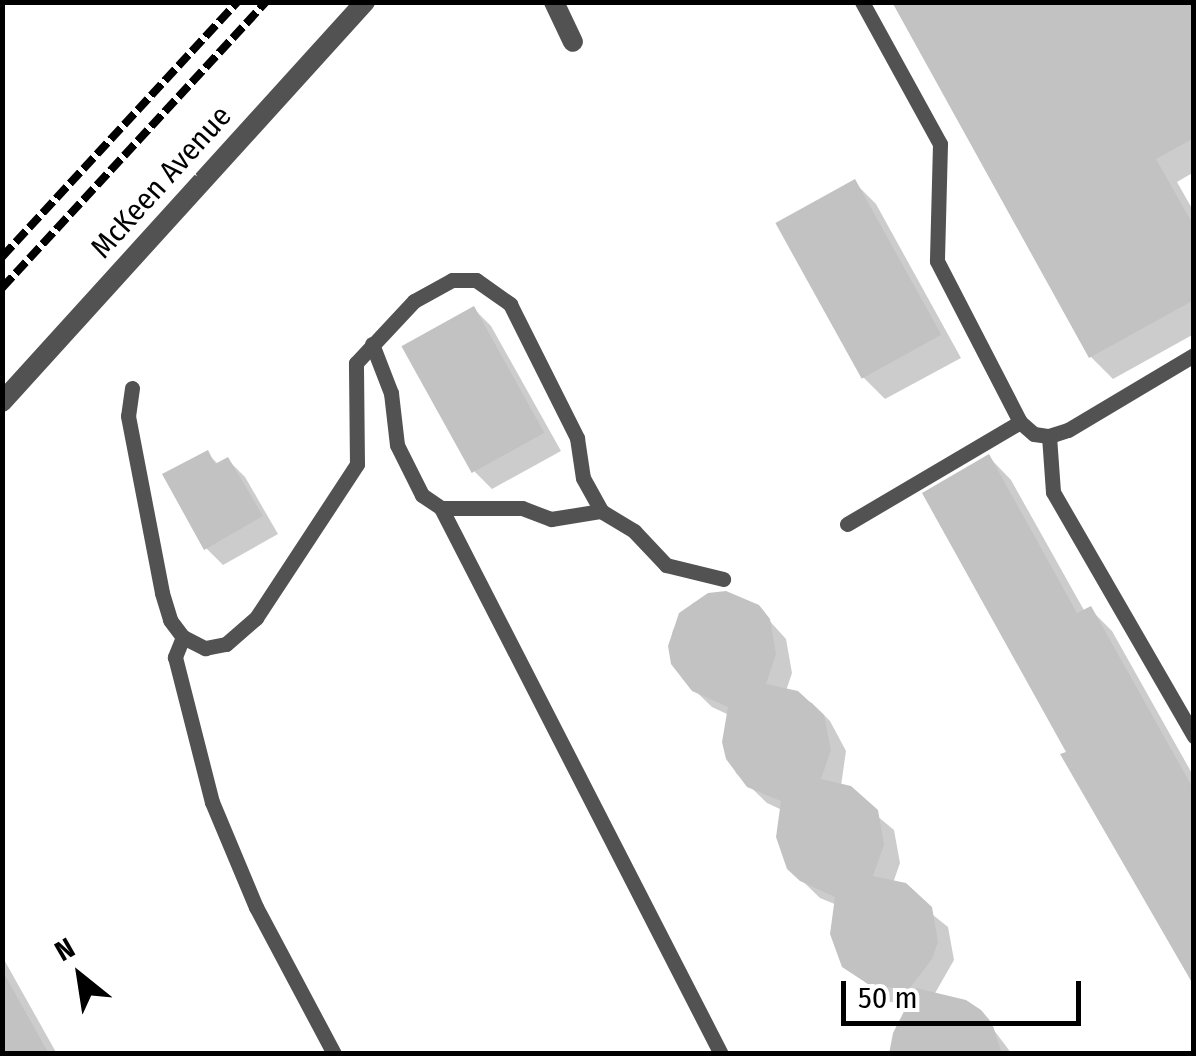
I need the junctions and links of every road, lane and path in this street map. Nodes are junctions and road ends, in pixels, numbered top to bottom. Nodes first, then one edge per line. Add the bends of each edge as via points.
1 (365, 2) edge
2 (554, 2) edge
3 (862, 2) edge
4 (573, 42) dead end
5 (372, 344) junction
6 (1194, 355) edge
7 (132, 388) dead end
8 (2, 402) edge
9 (1020, 422) junction
10 (1049, 436) junction
11 (442, 508) junction
12 (601, 512) junction
13 (848, 524) dead end
14 (723, 579) dead end
15 (183, 637) junction
16 (1194, 736) edge
17 (334, 1054) edge
18 (721, 1054) edge

1 - 8 street, McKeen Avenue
2 - 4 street
3 - 9 lane via 940,144 936,261
5 - 11 lane via 391,393 397,446 422,495
5 - 12 lane via 414,301 452,280 476,280 510,304 578,438 583,478
5 - 15 lane via 356,363 357,464 330,512 256,618 226,644 205,648
6 - 10 lane
7 - 15 lane via 128,416 162,593
9 - 10 lane
9 - 13 lane
10 - 16 lane via 1053,492
11 - 12 lane via 522,508 551,520
11 - 18 lane
12 - 14 lane via 634,531 666,566
15 - 17 lane via 175,656 212,802 256,907

